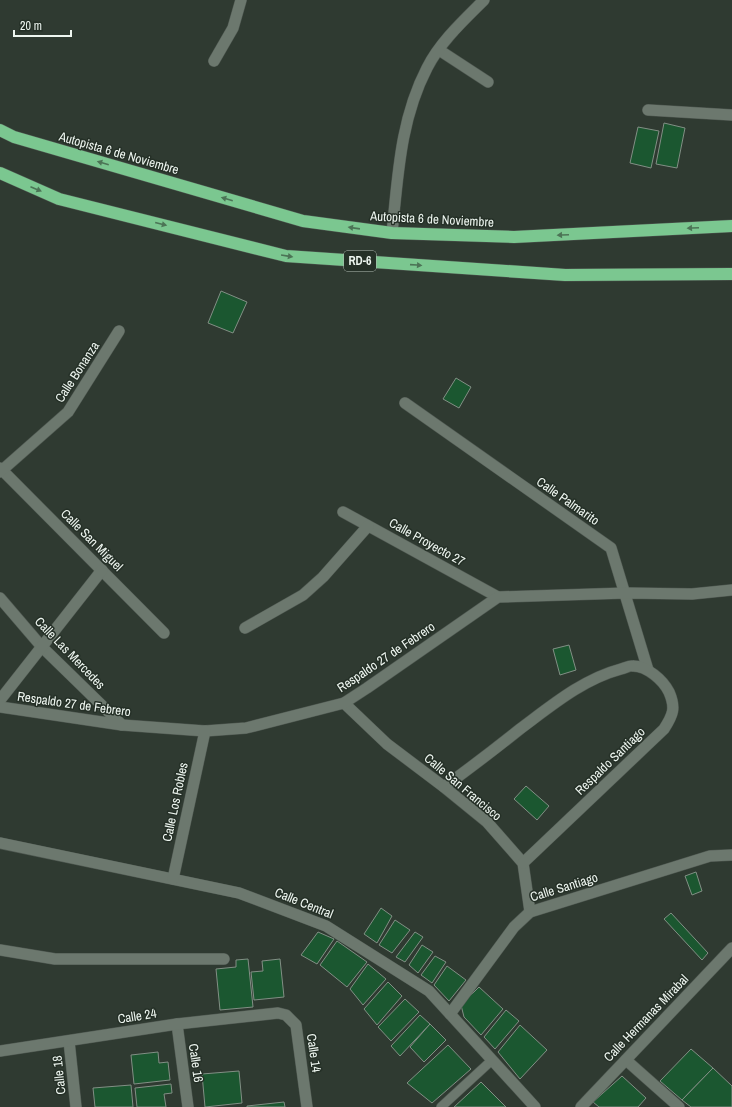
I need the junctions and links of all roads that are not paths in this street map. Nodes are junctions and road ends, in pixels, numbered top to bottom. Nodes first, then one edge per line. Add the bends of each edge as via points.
1 (241, 0) edge
2 (484, 0) edge
3 (439, 50) junction
4 (214, 61) dead end
5 (488, 82) dead end
6 (648, 110) dead end
7 (732, 115) edge
8 (0, 130) edge
9 (0, 173) edge
10 (732, 226) edge
11 (392, 233) junction
12 (732, 274) edge
13 (119, 332) dead end
14 (405, 403) dead end
15 (1, 470) edge
16 (343, 512) dead end
17 (368, 526) junction
18 (102, 570) junction
19 (732, 590) edge
20 (626, 593) junction
21 (498, 596) junction
22 (0, 598) edge
23 (245, 628) dead end
24 (164, 633) dead end
25 (42, 647) junction
26 (648, 670) junction
27 (0, 700) edge
28 (344, 703) junction
29 (0, 707) edge
30 (122, 726) junction
31 (205, 731) junction
32 (444, 786) junction
33 (0, 843) edge
34 (732, 855) edge
35 (524, 863) junction
36 (173, 879) junction
37 (530, 912) junction
38 (732, 948) edge
39 (0, 950) edge
40 (224, 959) dead end
41 (278, 1013) joint
42 (450, 1014) junction
43 (177, 1024) junction
44 (69, 1040) junction
45 (0, 1051) edge
46 (626, 1060) junction
47 (491, 1061) junction
48 (76, 1107) edge
49 (188, 1107) edge
50 (307, 1107) edge
51 (441, 1107) edge
52 (535, 1107) edge
53 (581, 1107) edge
54 (679, 1107) edge

1 - 4 street via 233,28
2 - 3 street
3 - 5 street
3 - 11 street via 410,106 401,147
6 - 7 street
11 -> 8 highway, Autopista 6 de Noviembre via 304,221 14,138
9 -> 12 highway, RD-6 via 59,199 286,256 565,275
10 -> 11 highway, Autopista 6 de Noviembre via 514,237
13 - 15 street, Calle Bonanza via 68,412
14 - 20 street, Calle Palmarito via 611,548
15 - 18 street, Calle San Miguel
16 - 17 street, Calle Proyecto 27
17 - 21 street, Calle Proyecto 27
17 - 23 street via 323,577 303,595
18 - 24 street, Calle San Miguel
18 - 25 street
19 - 20 street via 692,594
20 - 21 street
20 - 26 street, Calle Palmarito
21 - 28 street, Respaldo 27 de Febrero
22 - 25 street, Calle Las Mercedes
25 - 27 street
25 - 30 street, Calle Las Mercedes
26 - 32 street via 633,666 612,671 589,681 559,699
26 - 35 street, Respaldo Santiago via 668,691 673,716 664,729
28 - 31 street, Respaldo 27 de Febrero via 246,728
28 - 32 street, Calle San Francisco via 387,744
29 - 30 street, Respaldo 27 de Febrero
30 - 31 street, Respaldo 27 de Febrero
31 - 36 street, Calle Los Robles
32 - 35 street, Calle San Francisco via 487,822
33 - 36 street, Calle Central
34 - 37 street, Calle Santiago via 710,856
35 - 37 street
36 - 42 street, Calle Central via 239,893 326,926 429,991
37 - 42 street, Calle Santiago via 514,926
38 - 46 street, Calle Hermanas Mirabal
39 - 40 street via 55,959
41 - 43 street, Calle 24
41 - 50 street, Calle 14 via 286,1015 296,1025
42 - 47 street, Calle Central
43 - 44 street, Calle 24
43 - 49 street, Calle 16
44 - 45 street, Calle 24
44 - 48 street, Calle 18
46 - 53 street, Calle Hermanas Mirabal
46 - 54 street
47 - 51 lane
47 - 52 street, Calle Central

